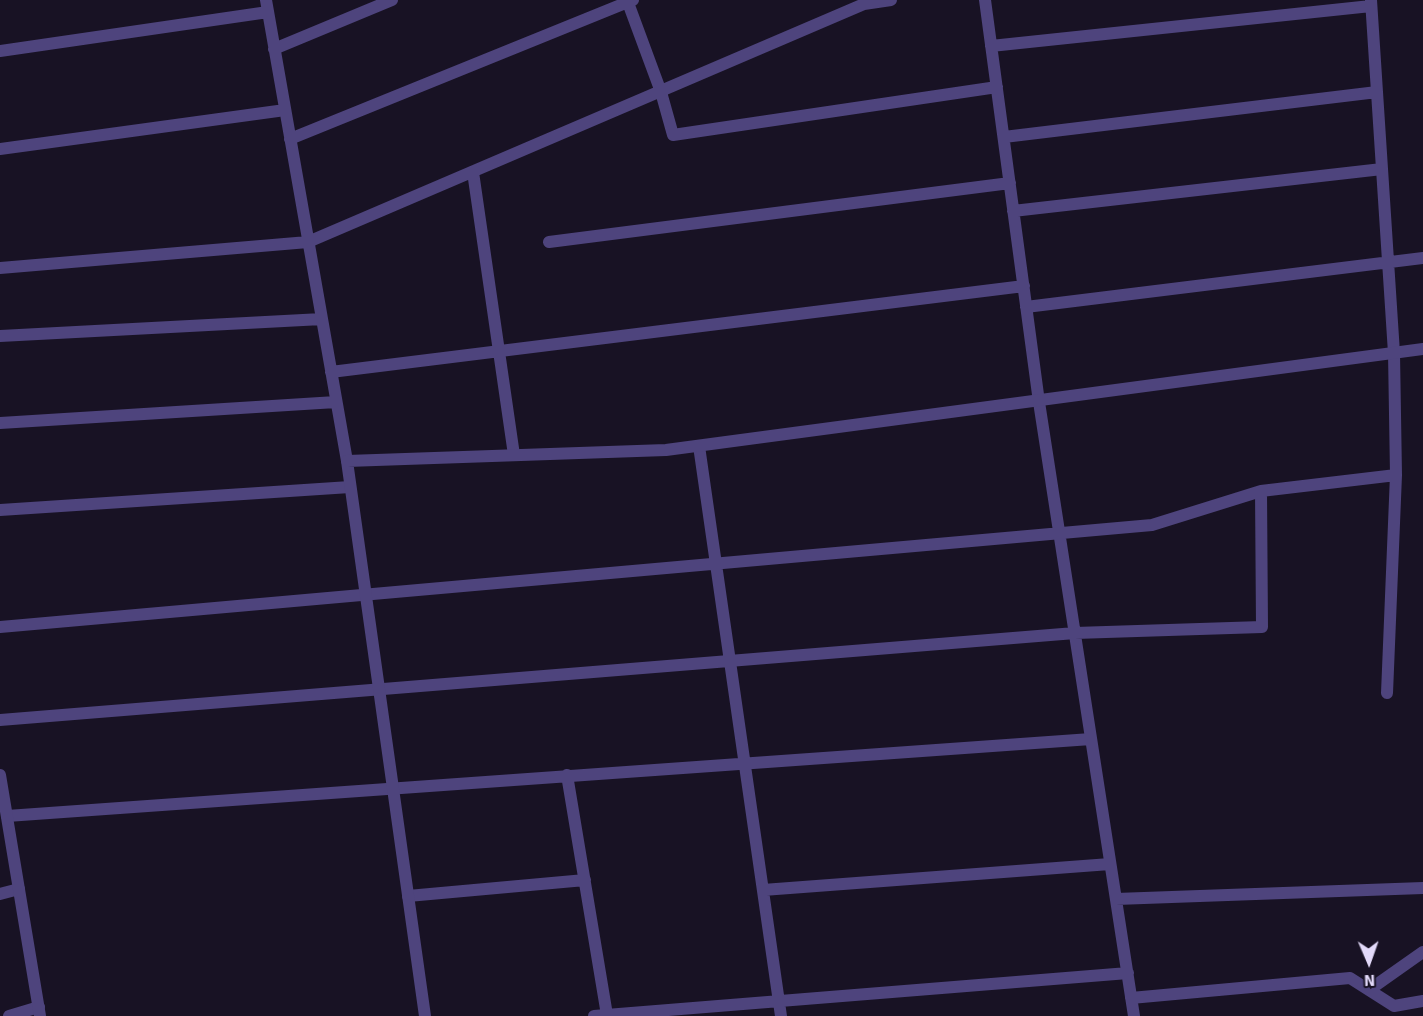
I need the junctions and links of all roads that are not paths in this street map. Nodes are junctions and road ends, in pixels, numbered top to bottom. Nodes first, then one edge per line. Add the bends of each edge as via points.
1 (392, 0) edge
2 (891, 0) edge
3 (985, 0) edge
4 (629, 1) edge
5 (1371, 3) edge
6 (267, 6) edge
7 (991, 46) junction
8 (274, 49) junction
9 (0, 51) edge
10 (997, 87) junction
11 (661, 92) junction
12 (1377, 92) junction
13 (285, 110) junction
14 (1004, 137) junction
15 (290, 139) junction
16 (0, 149) edge
17 (1382, 169) junction
18 (473, 172) junction
19 (1010, 183) junction
20 (1013, 211) junction
21 (308, 242) junction
22 (549, 242) dead end
23 (1423, 258) edge
24 (1388, 262) junction
25 (0, 268) edge
26 (1024, 286) junction
27 (1026, 307) junction
28 (322, 319) junction
29 (0, 336) edge
30 (1423, 349) edge
31 (500, 351) junction
32 (1394, 353) junction
33 (331, 372) junction
34 (336, 402) junction
35 (1039, 402) junction
36 (0, 423) edge
37 (699, 446) junction
38 (514, 455) junction
39 (347, 461) junction
40 (1396, 475) junction
41 (350, 487) junction
42 (1262, 491) junction
43 (0, 510) edge
44 (1059, 534) junction
45 (716, 565) junction
46 (366, 596) junction
47 (0, 627) edge
48 (1075, 633) junction
49 (730, 662) junction
50 (379, 691) junction
51 (1387, 693) dead end
52 (0, 720) edge
53 (1091, 740) junction
54 (744, 763) junction
55 (567, 775) junction
56 (0, 781) edge
57 (393, 787) junction
58 (7, 816) junction
59 (1110, 864) junction
60 (585, 880) junction
61 (1423, 888) edge
62 (19, 889) junction
63 (763, 890) junction
64 (0, 894) edge
65 (408, 896) junction
66 (1116, 899) junction
67 (1423, 952) edge
68 (1128, 974) junction
69 (1369, 990) junction
70 (1131, 998) junction
71 (779, 1001) junction
72 (1423, 1001) edge
73 (40, 1012) edge
74 (9, 1016) edge
75 (425, 1016) edge
76 (600, 1016) edge
77 (781, 1016) edge
78 (1134, 1016) edge

1 - 8 street
2 - 11 street via 864,4
3 - 7 street
4 - 11 street
4 - 15 street
5 - 7 street
5 - 12 street
6 - 8 street
6 - 9 street
7 - 10 street
8 - 13 street
10 - 11 street via 675,136 671,134
10 - 14 street
11 - 18 street
12 - 14 street
12 - 17 street
13 - 15 street
13 - 16 street
14 - 19 street
15 - 21 street
17 - 20 street
17 - 24 street
18 - 21 street
18 - 31 street
19 - 20 street
19 - 22 street
20 - 26 street
21 - 25 street
21 - 28 street
23 - 24 street
24 - 27 street
24 - 32 street
26 - 27 street
26 - 31 street
27 - 35 street
28 - 29 street
28 - 33 street
30 - 32 street
31 - 33 street
31 - 38 street
32 - 35 street
32 - 40 street
33 - 34 street
34 - 36 street
34 - 39 street
35 - 37 street
35 - 44 street
37 - 38 street
37 - 45 street
38 - 39 street
39 - 41 street
40 - 42 street
40 - 51 street
41 - 43 street
41 - 46 street
42 - 44 street via 1152,525
42 - 48 street via 1262,627
44 - 45 street
44 - 48 street
45 - 46 street
45 - 49 street
46 - 47 street
46 - 50 street
48 - 49 street
48 - 53 street
49 - 50 street
49 - 54 street
50 - 52 street
50 - 57 street
53 - 54 street
53 - 59 street
54 - 55 street
54 - 63 street
55 - 57 street
55 - 60 street
56 - 58 street
57 - 58 street
57 - 65 street
58 - 62 street
59 - 63 street
59 - 66 street
60 - 65 street
60 - 76 street
61 - 66 street
62 - 64 street
62 - 73 street
63 - 71 street
65 - 75 street
66 - 68 street
67 - 69 street
68 - 70 street
68 - 71 street
69 - 70 street via 1350,978
69 - 72 street via 1394,1006
70 - 78 street
71 - 76 street
71 - 77 street
73 - 74 street

